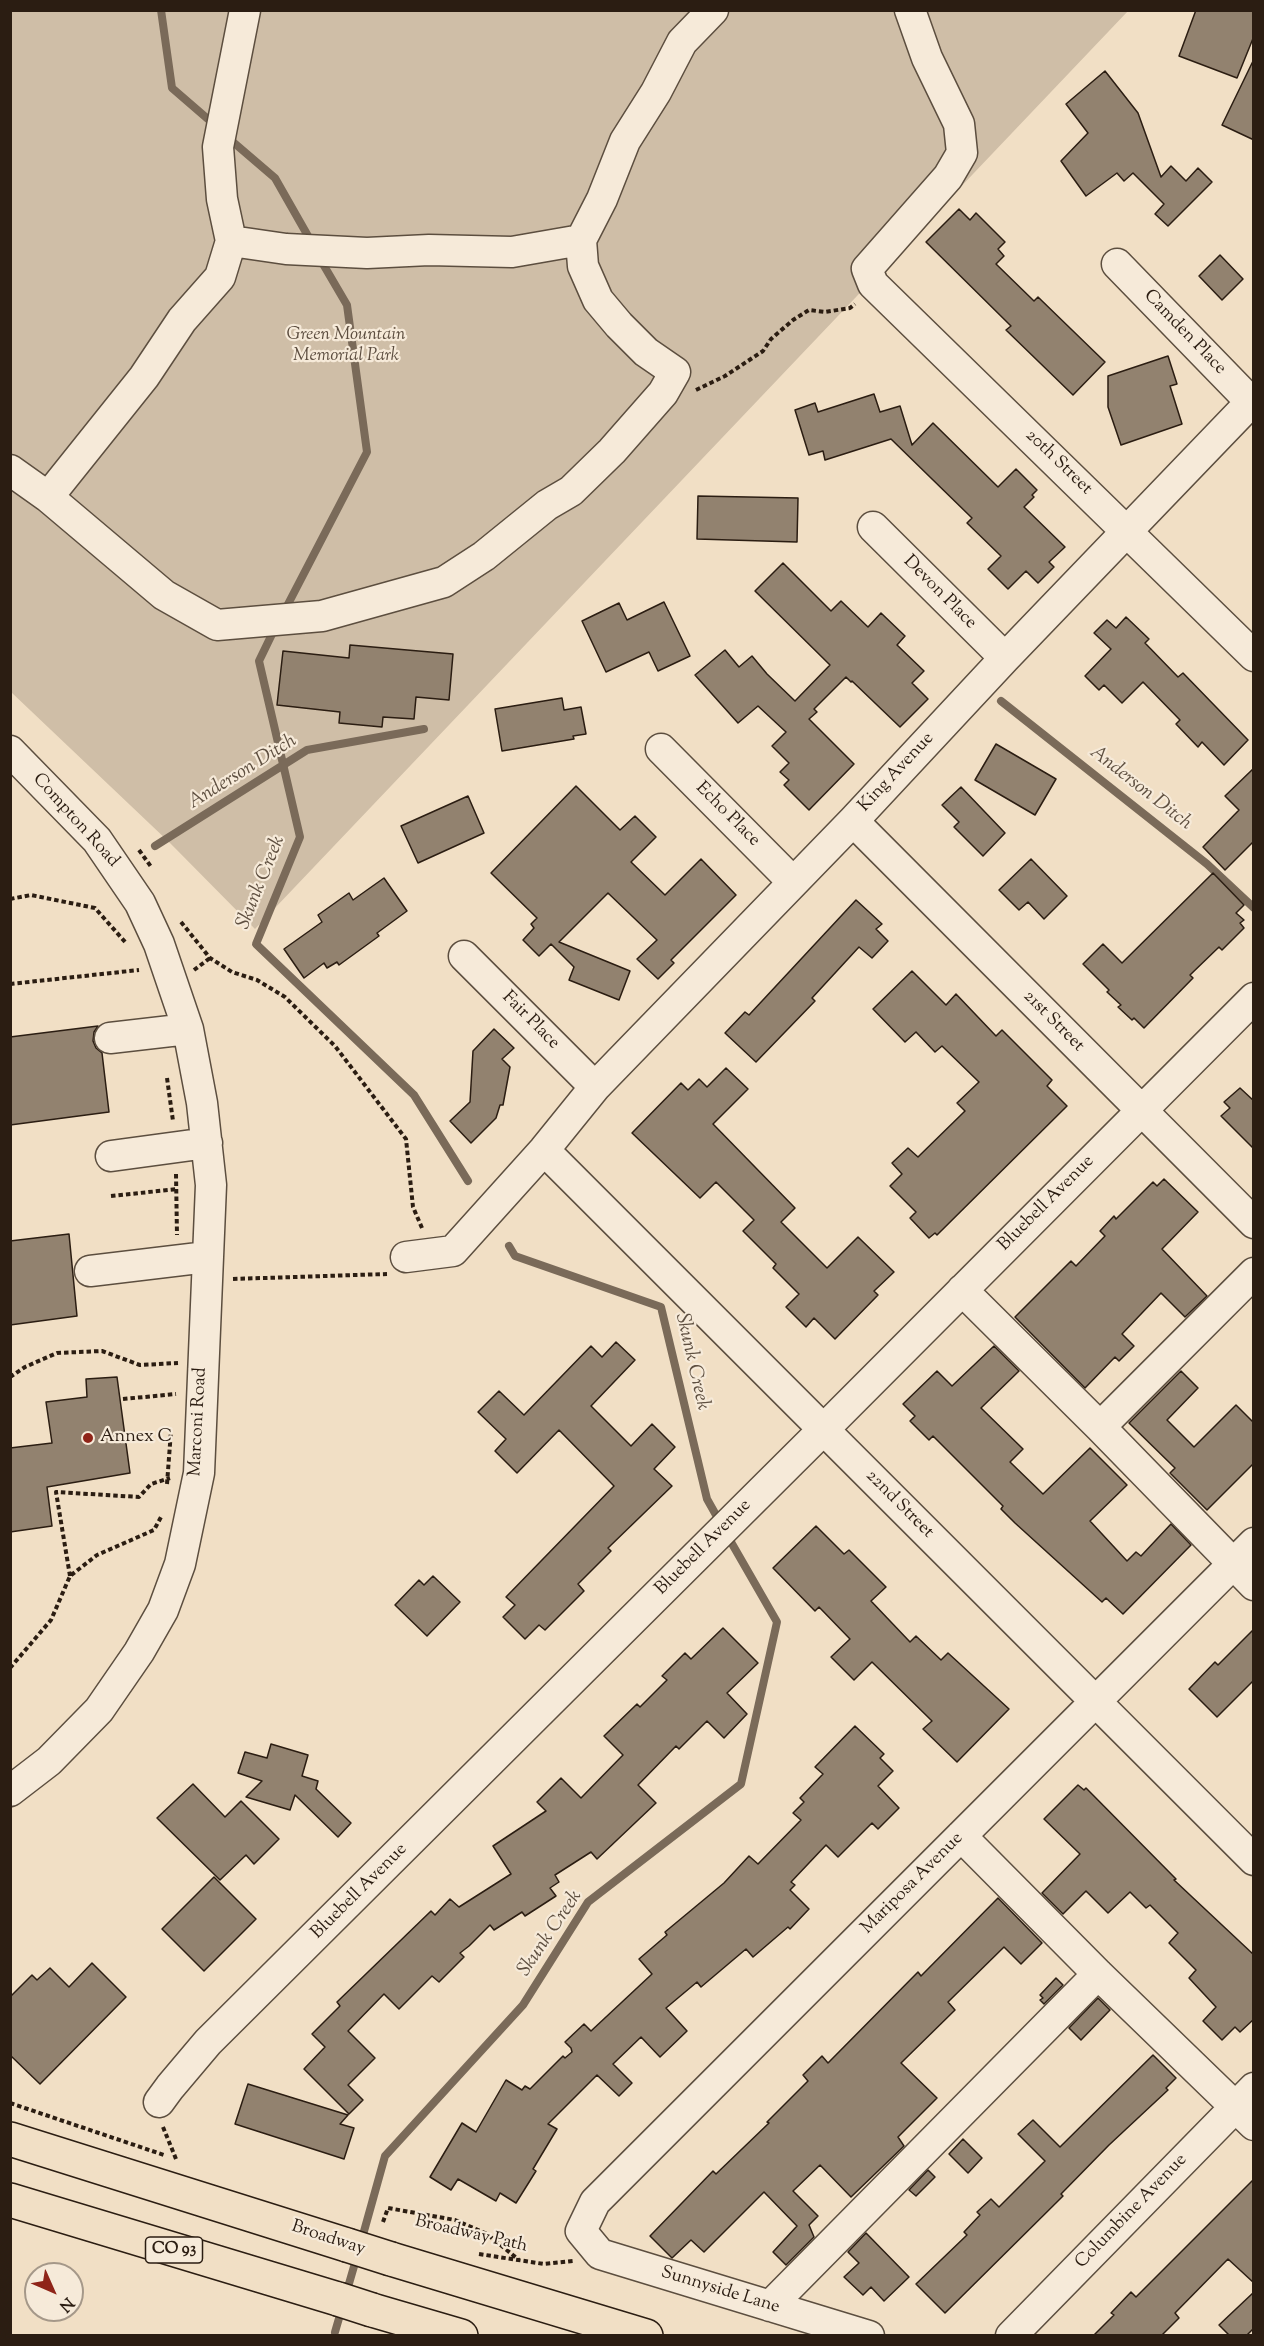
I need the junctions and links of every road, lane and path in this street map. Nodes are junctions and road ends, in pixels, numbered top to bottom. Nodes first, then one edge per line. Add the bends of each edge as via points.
1 (245, 10) edge
2 (713, 10) edge
3 (910, 10) edge
4 (581, 240) junction
5 (231, 241) junction
6 (1117, 264) dead end
7 (871, 277) junction
8 (663, 393) junction
9 (1252, 400) edge
10 (10, 470) edge
11 (48, 497) junction
12 (873, 527) dead end
13 (1128, 531) junction
14 (1254, 656) edge
15 (1005, 658) junction
16 (661, 749) dead end
17 (10, 751) edge
18 (853, 821) junction
19 (793, 882) junction
20 (188, 932) dead end
21 (464, 956) dead end
22 (172, 979) junction
23 (10, 984) edge
24 (1254, 998) edge
25 (188, 1029) junction
26 (110, 1038) dead end
27 (595, 1087) junction
28 (1141, 1110) junction
29 (207, 1143) junction
30 (544, 1150) junction
31 (111, 1156) dead end
32 (211, 1185) junction
33 (111, 1196) dead end
34 (1254, 1223) edge
35 (424, 1234) dead end
36 (399, 1266) joint
37 (207, 1268) junction
38 (90, 1271) dead end
39 (1254, 1273) edge
40 (962, 1290) junction
41 (202, 1362) junction
42 (10, 1377) edge
43 (201, 1392) junction
44 (123, 1399) dead end
45 (1100, 1427) junction
46 (824, 1430) junction
47 (197, 1480) junction
48 (1254, 1543) edge
49 (1233, 1564) junction
50 (70, 1576) dead end
51 (1254, 1585) edge
52 (1095, 1702) junction
53 (10, 1791) edge
54 (961, 1836) junction
55 (1254, 1860) edge
56 (1098, 1974) junction
57 (159, 2102) joint
58 (1247, 2107) edge
59 (10, 2139) edge
60 (176, 2159) dead end
61 (10, 2200) edge
62 (383, 2222) dead end
63 (581, 2231) joint
64 (469, 2252) dead end
65 (519, 2260) junction
66 (571, 2262) dead end
67 (770, 2306) junction
68 (462, 2336) edge
69 (646, 2336) edge
70 (869, 2336) edge
71 (1011, 2336) edge

1 - 5 street via 218,147 222,199
2 - 4 street via 682,42 625,141
3 - 7 street via 927,58 959,124 962,153
4 - 5 street via 512,252 367,253 286,249
4 - 8 street via 583,266 598,300 646,352 675,372
5 - 11 street via 220,277 182,320 144,377
6 - 9 street, Camden Place
7 - 8 path via 869,294 850,308 809,310 771,339 763,351 725,376 686,395
7 - 13 street, 20th Street
8 - 11 street via 571,490 484,556 444,582 322,616 217,625 164,596
9 - 13 street, King Avenue
10 - 11 street
12 - 15 street, Devon Place
13 - 14 street, 20th Street
13 - 15 street, King Avenue
15 - 18 street, King Avenue
16 - 19 street, Echo Place
17 - 22 street, Compton Road via 97,840 123,875 140,903
18 - 19 street, King Avenue
18 - 28 street, 21st Street
19 - 27 street, King Avenue
20 - 35 path via 210,958 285,997 335,1046 406,1139 413,1207
21 - 27 street, Fair Place
22 - 23 path via 137,970
22 - 25 street, Compton Road
24 - 28 street, Bluebell Avenue
25 - 26 street
25 - 29 street, Marconi Road
27 - 30 street, King Avenue
28 - 34 street, 21st Street
28 - 40 street, Bluebell Avenue
29 - 31 street
29 - 32 street, Marconi Road
30 - 36 street, King Avenue via 453,1251
30 - 46 street, 22nd Street
32 - 33 path
32 - 37 street, Marconi Road
36 - 37 path
37 - 38 street
37 - 41 street, Marconi Road
39 - 45 street
40 - 45 street
40 - 46 street, Bluebell Avenue
41 - 42 path via 140,1365 102,1351 57,1353
41 - 43 street, Marconi Road
43 - 44 path
43 - 47 street, Marconi Road
45 - 49 street
46 - 52 street, 22nd Street
46 - 57 street, Bluebell Avenue via 208,2042
47 - 50 path via 168,1478 151,1484 139,1497 56,1492
47 - 53 street, Marconi Road via 180,1564 163,1610 139,1652 99,1710 49,1761
48 - 49 street, Mariposa Avenue
49 - 51 street
49 - 52 street, Mariposa Avenue
52 - 54 street, Mariposa Avenue
52 - 55 street, 22nd Street
54 - 56 street
54 - 63 street, Mariposa Avenue via 595,2202
56 - 58 street
56 - 67 street
57 - 60 path
58 - 71 street, Columbine Avenue
59 - 69 main road, Broadway, bridge
61 - 68 main road, CO 93, bridge
62 - 65 path via 388,2208 455,2220 487,2234
63 - 67 street, Sunnyside Lane via 600,2254
64 - 65 path, Broadway Path
65 - 66 path, Broadway Path via 544,2264
67 - 70 street, Sunnyside Lane

